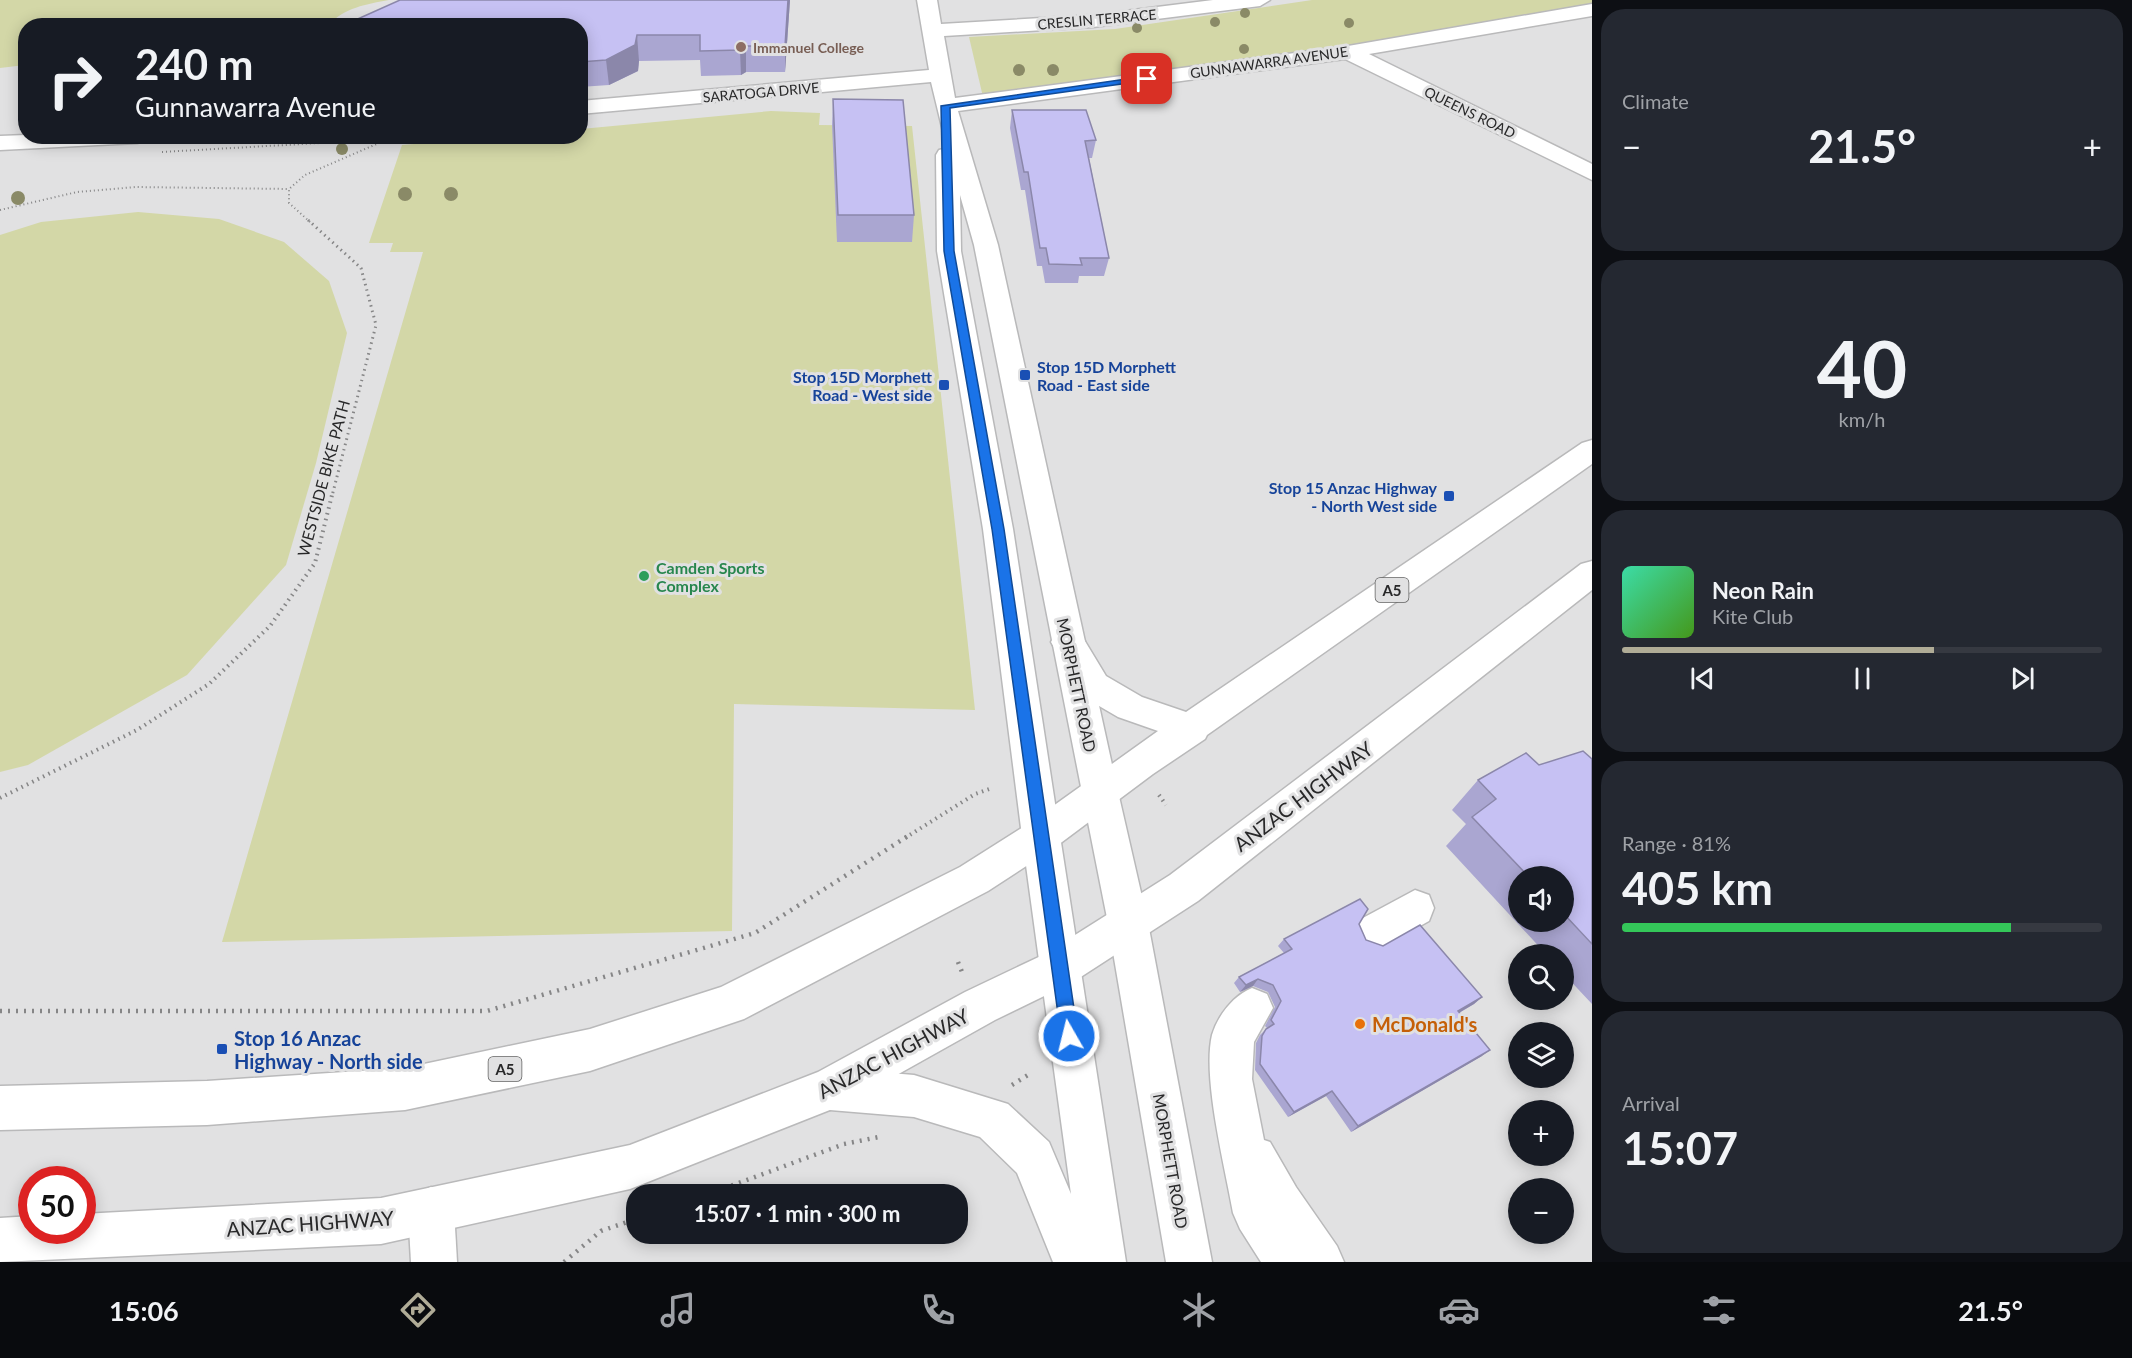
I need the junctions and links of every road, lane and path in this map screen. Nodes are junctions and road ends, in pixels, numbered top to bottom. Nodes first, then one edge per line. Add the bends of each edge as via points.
1 (927, 0) edge
2 (1260, 0) edge
3 (1592, 10) edge
4 (933, 31) junction
5 (1348, 52) junction
6 (941, 75) junction
7 (588, 107) edge
8 (946, 109) junction
9 (18, 142) edge
10 (0, 143) edge
11 (306, 144) edge
12 (377, 144) edge
13 (156, 153) dead end
14 (1592, 172) edge
15 (289, 189) junction
16 (0, 210) edge
17 (1592, 450) edge
18 (1592, 573) edge
19 (1068, 642) junction
20 (1192, 729) junction
21 (988, 789) dead end
22 (1100, 792) junction
23 (1157, 792) dead end
24 (0, 798) edge
25 (1166, 805) dead end
26 (1041, 836) junction
27 (1415, 908) dead end
28 (1128, 923) junction
29 (1376, 932) dead end
30 (1059, 968) junction
31 (1252, 1008) dead end
32 (0, 1011) edge
33 (830, 1089) junction
34 (0, 1108) edge
35 (887, 1136) dead end
36 (1241, 1137) junction
37 (735, 1184) edge
38 (431, 1210) junction
39 (626, 1222) edge
40 (0, 1241) edge
41 (434, 1262) edge
42 (564, 1262) edge
43 (1076, 1262) edge
44 (1103, 1262) edge
45 (1189, 1262) edge
46 (1288, 1262) edge
47 (1321, 1262) edge

1 - 4 main road, MORPHETT ROAD
2 - 4 main road, CRESLIN TERRACE via 1093,21
3 - 5 main road, GUNNAWARRA AVENUE
4 - 6 main road, MORPHETT ROAD
5 - 8 main road, GUNNAWARRA AVENUE
5 - 14 main road, QUEENS ROAD
6 - 7 main road, SARATOGA DRIVE
6 - 8 main road, MORPHETT ROAD
8 - 19 main road, MORPHETT ROAD via 986,245
8 - 26 main road, MORPHETT ROAD via 949,251 998,529
9 - 10 main road
11 - 13 path
12 - 15 path via 305,175
15 - 16 path via 136,187 77,192
15 - 24 path, WESTSIDE BIKE PATH via 289,203 361,268 376,325 315,563 270,626 209,684 137,730
17 - 20 main road, A5
18 - 28 main road, ANZAC HIGHWAY via 1184,888
19 - 20 main road via 1094,686 1130,707
19 - 22 main road, MORPHETT ROAD
20 - 22 main road, A5
21 - 32 path via 755,933 487,1011
22 - 26 main road, A5
22 - 28 main road, MORPHETT ROAD
23 - 25 path
26 - 30 main road, MORPHETT ROAD
26 - 34 main road, A5 via 945,895 729,1005 590,1050 405,1089 207,1103
27 - 29 main road
28 - 30 main road, ANZAC HIGHWAY
28 - 45 main road, MORPHETT ROAD
30 - 33 main road, ANZAC HIGHWAY via 980,1006
30 - 44 main road, MORPHETT ROAD
31 - 36 main road via 1233,1036 1232,1079
33 - 38 main road, ANZAC HIGHWAY via 630,1167
33 - 43 main road via 914,1096 993,1119 1033,1158
35 - 37 path via 844,1143
36 - 46 main road via 1256,1213
36 - 47 main road
38 - 40 main road, ANZAC HIGHWAY via 381,1221
38 - 41 main road
39 - 42 path via 601,1231

